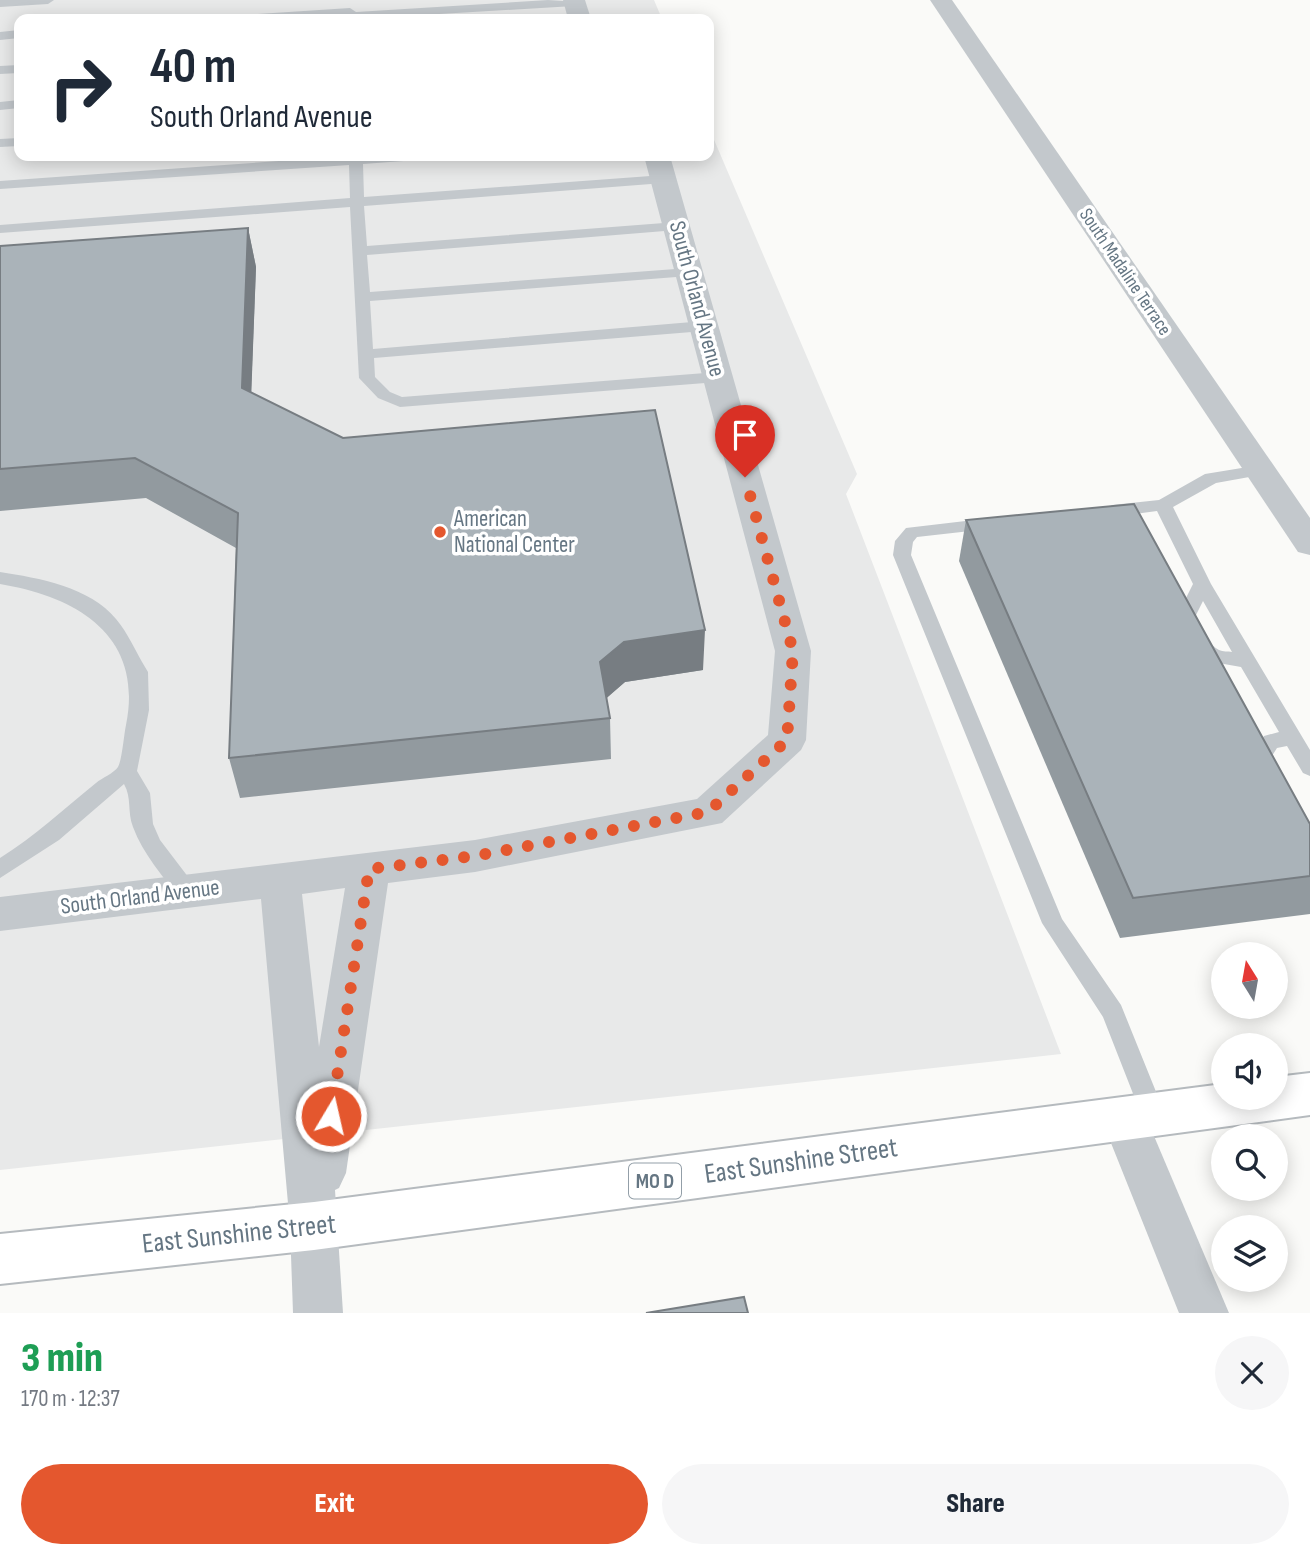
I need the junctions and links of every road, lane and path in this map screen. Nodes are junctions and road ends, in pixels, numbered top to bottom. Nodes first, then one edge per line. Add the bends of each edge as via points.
1 (48, 0) edge
2 (941, 0) edge
3 (0, 3) edge
4 (575, 7) edge
5 (350, 12) edge
6 (320, 14) edge
7 (316, 161) edge
8 (356, 161) edge
9 (660, 168) edge
10 (0, 185) edge
11 (357, 202) junction
12 (677, 226) junction
13 (0, 229) edge
14 (360, 251) junction
15 (689, 272) junction
16 (363, 297) junction
17 (704, 326) junction
18 (365, 354) junction
19 (718, 377) junction
20 (1260, 470) junction
21 (1163, 505) junction
22 (1097, 512) edge
23 (1004, 522) edge
24 (1310, 544) edge
25 (0, 578) edge
26 (1202, 584) junction
27 (1185, 618) edge
28 (1195, 639) edge
29 (1245, 661) junction
30 (1292, 738) junction
31 (1261, 757) edge
32 (1310, 768) edge
33 (127, 771) junction
34 (0, 869) edge
35 (369, 869) junction
36 (279, 880) junction
37 (187, 892) junction
38 (0, 914) edge
39 (1310, 1094) edge
40 (1139, 1116) junction
41 (314, 1226) junction
42 (0, 1259) edge
43 (318, 1313) edge
44 (1205, 1313) edge

1 - 3 lane
2 - 20 street, South Madaline Terrace
4 - 5 lane
5 - 6 lane
7 - 10 lane
8 - 11 lane
9 - 11 lane
9 - 12 street, South Orland Avenue
11 - 13 lane
11 - 14 lane
12 - 14 lane
12 - 15 street, South Orland Avenue
14 - 16 lane
15 - 16 lane
15 - 17 street, South Orland Avenue
16 - 18 lane
17 - 18 lane
17 - 19 street, South Orland Avenue
18 - 19 lane via 367,379 400,402
19 - 35 street, South Orland Avenue via 793,651 787,740 708,812 475,856
20 - 21 lane via 1211,478
20 - 24 street, South Madaline Terrace
21 - 22 lane
21 - 26 lane
23 - 40 lane via 912,532 904,541 902,555 1053,923 1113,1012
25 - 33 lane via 77,599 109,624 138,672 139,710
26 - 27 lane
26 - 29 lane
28 - 29 lane via 1214,656
29 - 30 lane
30 - 31 lane via 1271,741
30 - 32 lane
33 - 34 lane via 98,790 37,846
33 - 37 lane via 141,793 142,824
35 - 36 street, South Orland Avenue
35 - 41 street
36 - 37 street, South Orland Avenue
36 - 41 street
37 - 38 street, South Orland Avenue
39 - 40 main road, East Sunshine Street / MO D
40 - 41 main road, East Sunshine Street / MO D
40 - 44 street
41 - 42 main road, East Sunshine Street / MO D
41 - 43 street

